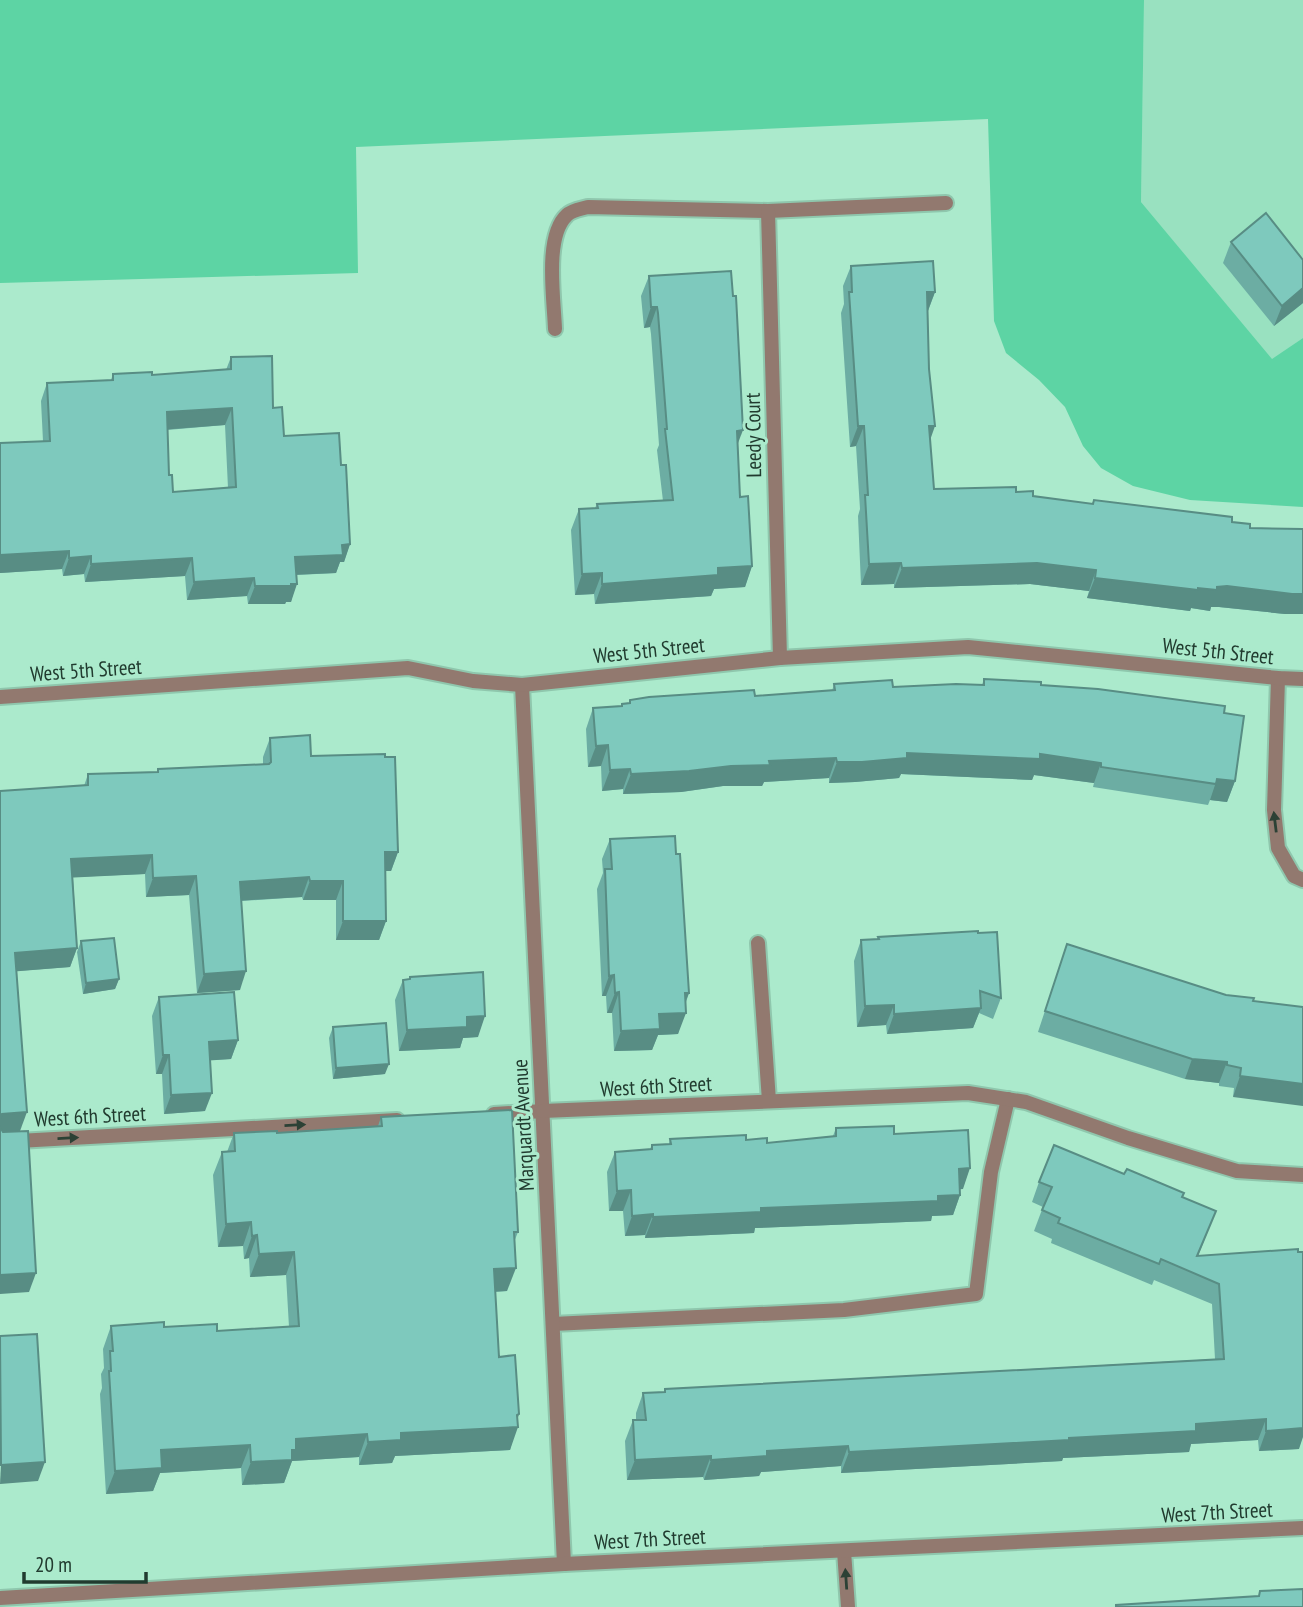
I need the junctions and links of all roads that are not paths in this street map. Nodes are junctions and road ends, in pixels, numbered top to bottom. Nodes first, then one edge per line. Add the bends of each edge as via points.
1 (946, 203) dead end
2 (768, 211) junction
3 (555, 329) dead end
4 (780, 658) junction
5 (1278, 678) junction
6 (1303, 679) edge
7 (522, 685) junction
8 (0, 697) edge
9 (1303, 880) edge
10 (758, 943) dead end
11 (1008, 1099) junction
12 (769, 1101) junction
13 (543, 1111) junction
14 (481, 1115) edge
15 (412, 1119) edge
16 (0, 1142) edge
17 (1303, 1175) edge
18 (553, 1324) junction
19 (1303, 1528) edge
20 (844, 1551) junction
21 (564, 1564) junction
22 (0, 1598) edge
23 (848, 1607) edge

1 - 2 street
2 - 3 street via 588,207 569,213 558,226 553,251
2 - 4 street, Leedy Court
4 - 5 street, West 5th Street via 968,647
4 - 7 street, West 5th Street
5 - 6 street, West 5th Street
9 -> 5 street via 1294,876 1278,848 1274,810
7 - 8 street, West 5th Street via 408,668
7 - 13 street, Marquardt Avenue
10 - 12 street
11 - 12 street, West 6th Street via 968,1093
11 - 17 street, West 6th Street via 1237,1171
11 - 18 street via 991,1172 976,1294 844,1310
12 - 13 street, West 6th Street
13 - 14 street, West 6th Street
13 - 18 street, Marquardt Avenue
16 -> 15 street, West 6th Street
18 - 21 street, Marquardt Avenue
19 - 20 street, West 7th Street
20 - 21 street, West 7th Street
23 -> 20 street
21 - 22 street, West 7th Street

